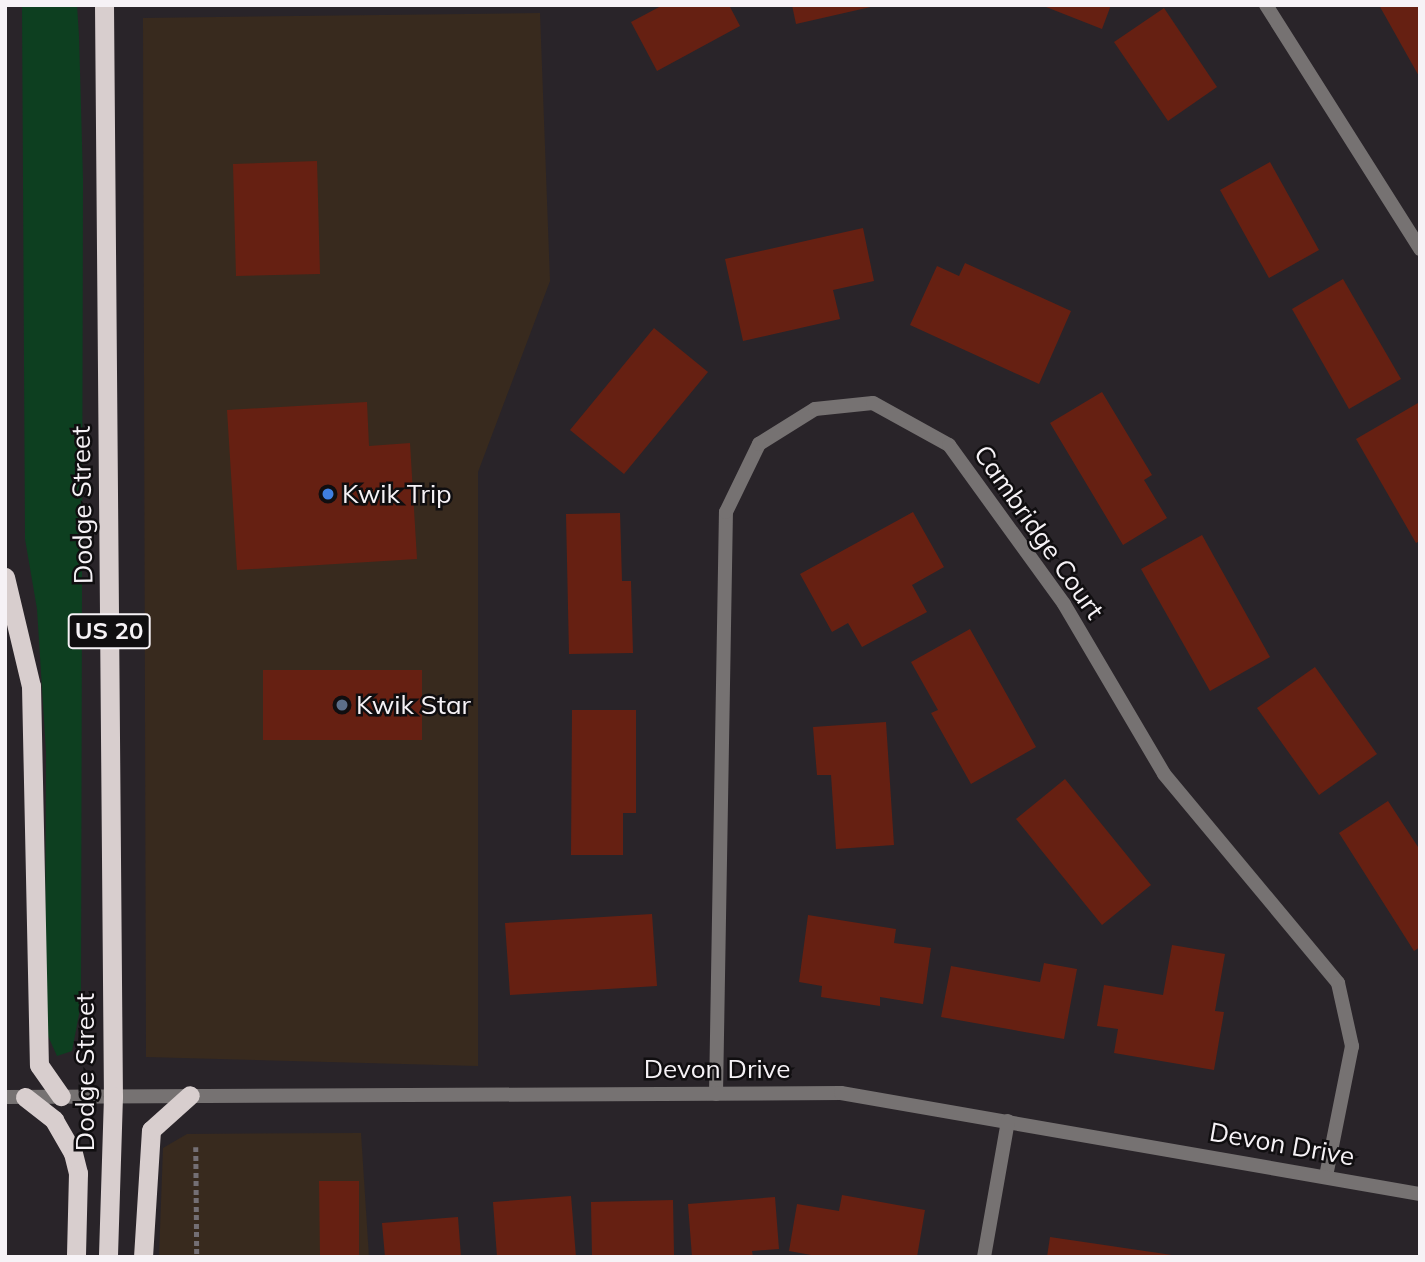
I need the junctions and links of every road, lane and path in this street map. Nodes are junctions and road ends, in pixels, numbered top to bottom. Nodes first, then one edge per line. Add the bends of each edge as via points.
1 (104, 5) edge
2 (1266, 5) edge
3 (1420, 249) edge
4 (5, 577) edge
5 (716, 1094) junction
6 (190, 1095) junction
7 (61, 1096) junction
8 (113, 1096) junction
9 (5, 1097) edge
10 (25, 1097) junction
11 (1008, 1121) junction
12 (196, 1147) dead end
13 (1326, 1176) junction
14 (1420, 1194) edge
15 (76, 1257) edge
16 (108, 1257) edge
17 (143, 1257) edge
18 (197, 1257) edge
19 (984, 1257) edge

1 - 8 highway, Dodge Street / US 20
2 - 3 street
4 - 7 highway via 31,686 39,1065
5 - 6 street, Devon Drive
5 - 11 street, Devon Drive via 841,1093
5 - 13 street, Cambridge Court via 726,512 759,444 815,409 873,403 949,445 1065,604 1164,774 1338,983 1352,1046
6 - 8 street, Devon Drive
6 - 17 highway via 151,1130
7 - 8 street, Devon Drive
7 - 10 street, Devon Drive
8 - 16 highway, Dodge Street / US 20
9 - 10 street, Devon Drive
10 - 15 highway via 54,1120 73,1153 78,1173
11 - 13 street, Devon Drive
11 - 19 street
12 - 18 path
13 - 14 street, Devon Drive

